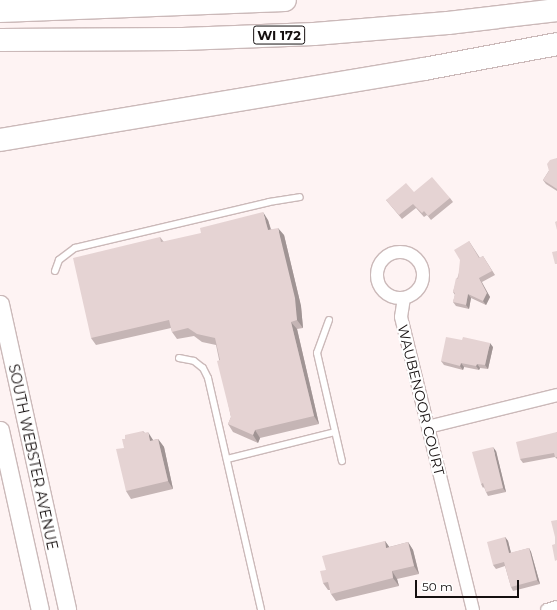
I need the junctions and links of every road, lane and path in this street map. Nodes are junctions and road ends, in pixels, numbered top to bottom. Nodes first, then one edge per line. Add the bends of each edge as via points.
1 (285, 0) edge
2 (557, 10) edge
3 (0, 11) edge
4 (0, 40) edge
5 (557, 44) edge
6 (0, 140) edge
7 (300, 197) dead end
8 (55, 272) dead end
9 (404, 298) dead end
10 (0, 304) edge
11 (329, 320) dead end
12 (179, 358) dead end
13 (557, 395) edge
14 (428, 427) junction
15 (0, 430) edge
16 (335, 432) junction
17 (227, 459) junction
18 (342, 461) dead end
19 (557, 607) edge
20 (40, 610) edge
21 (67, 610) edge
22 (261, 610) edge
23 (473, 610) edge
24 (546, 610) edge

1 - 3 highway
2 - 4 highway, WI 172 via 448,23 314,34 183,39
5 - 6 highway via 424,69
7 - 8 lane via 75,248 59,260
9 - 14 street, WAUBENOOR COURT via 401,317
10 - 21 main road, SOUTH WEBSTER AVENUE
11 - 16 lane via 317,353
12 - 17 lane via 194,361 204,368
13 - 14 street
14 - 23 street, WAUBENOOR COURT
15 - 20 main road
16 - 17 lane
16 - 18 lane
17 - 22 lane
19 - 24 street

